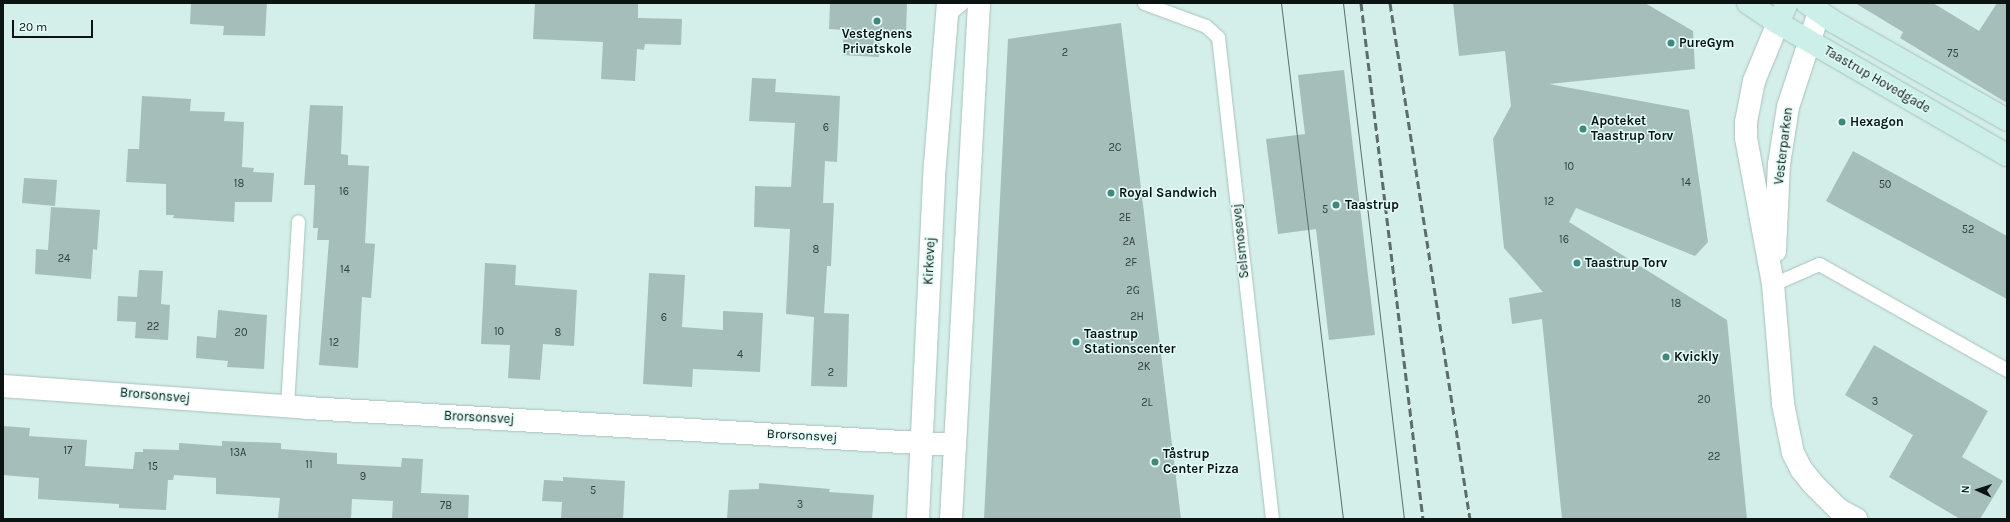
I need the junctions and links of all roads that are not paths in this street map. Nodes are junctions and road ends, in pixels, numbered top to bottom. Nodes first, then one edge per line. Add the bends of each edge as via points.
1 (962, 3) edge
2 (979, 3) edge
3 (1138, 3) edge
4 (1748, 3) edge
5 (1787, 3) edge
6 (1148, 4) edge
7 (1816, 6) edge
8 (946, 10) edge
9 (1778, 24) junction
10 (1809, 41) junction
11 (2007, 120) edge
12 (2007, 155) edge
13 (298, 222) dead end
14 (1773, 284) junction
15 (2007, 370) edge
16 (3, 386) edge
17 (288, 406) junction
18 (921, 443) junction
19 (955, 445) junction
20 (1843, 516) edge
21 (918, 519) edge
22 (951, 519) edge
23 (1272, 519) edge

1 - 8 lane
2 - 19 street
3 - 6 lane, Selsmosevej
4 - 9 street, Taastrup Hovedgade
5 - 9 street
6 - 23 lane, Selsmosevej via 1206,26 1218,37
7 - 10 street, Vesterparken
7 - 11 street
8 - 18 street, Kirkevej
9 - 10 street, Taastrup Hovedgade
9 - 14 street, Vesterparken via 1754,81 1746,122 1748,154
10 - 12 street, Taastrup Hovedgade
10 - 14 street, Vesterparken via 1791,92 1782,144
13 - 17 lane
14 - 15 lane via 1819,264
14 - 20 street, Vesterparken via 1783,404 1793,453 1813,484
16 - 17 street, Brorsonsvej
17 - 18 street, Brorsonsvej
18 - 19 street, Brorsonsvej
18 - 21 street, Kirkevej
19 - 22 street

